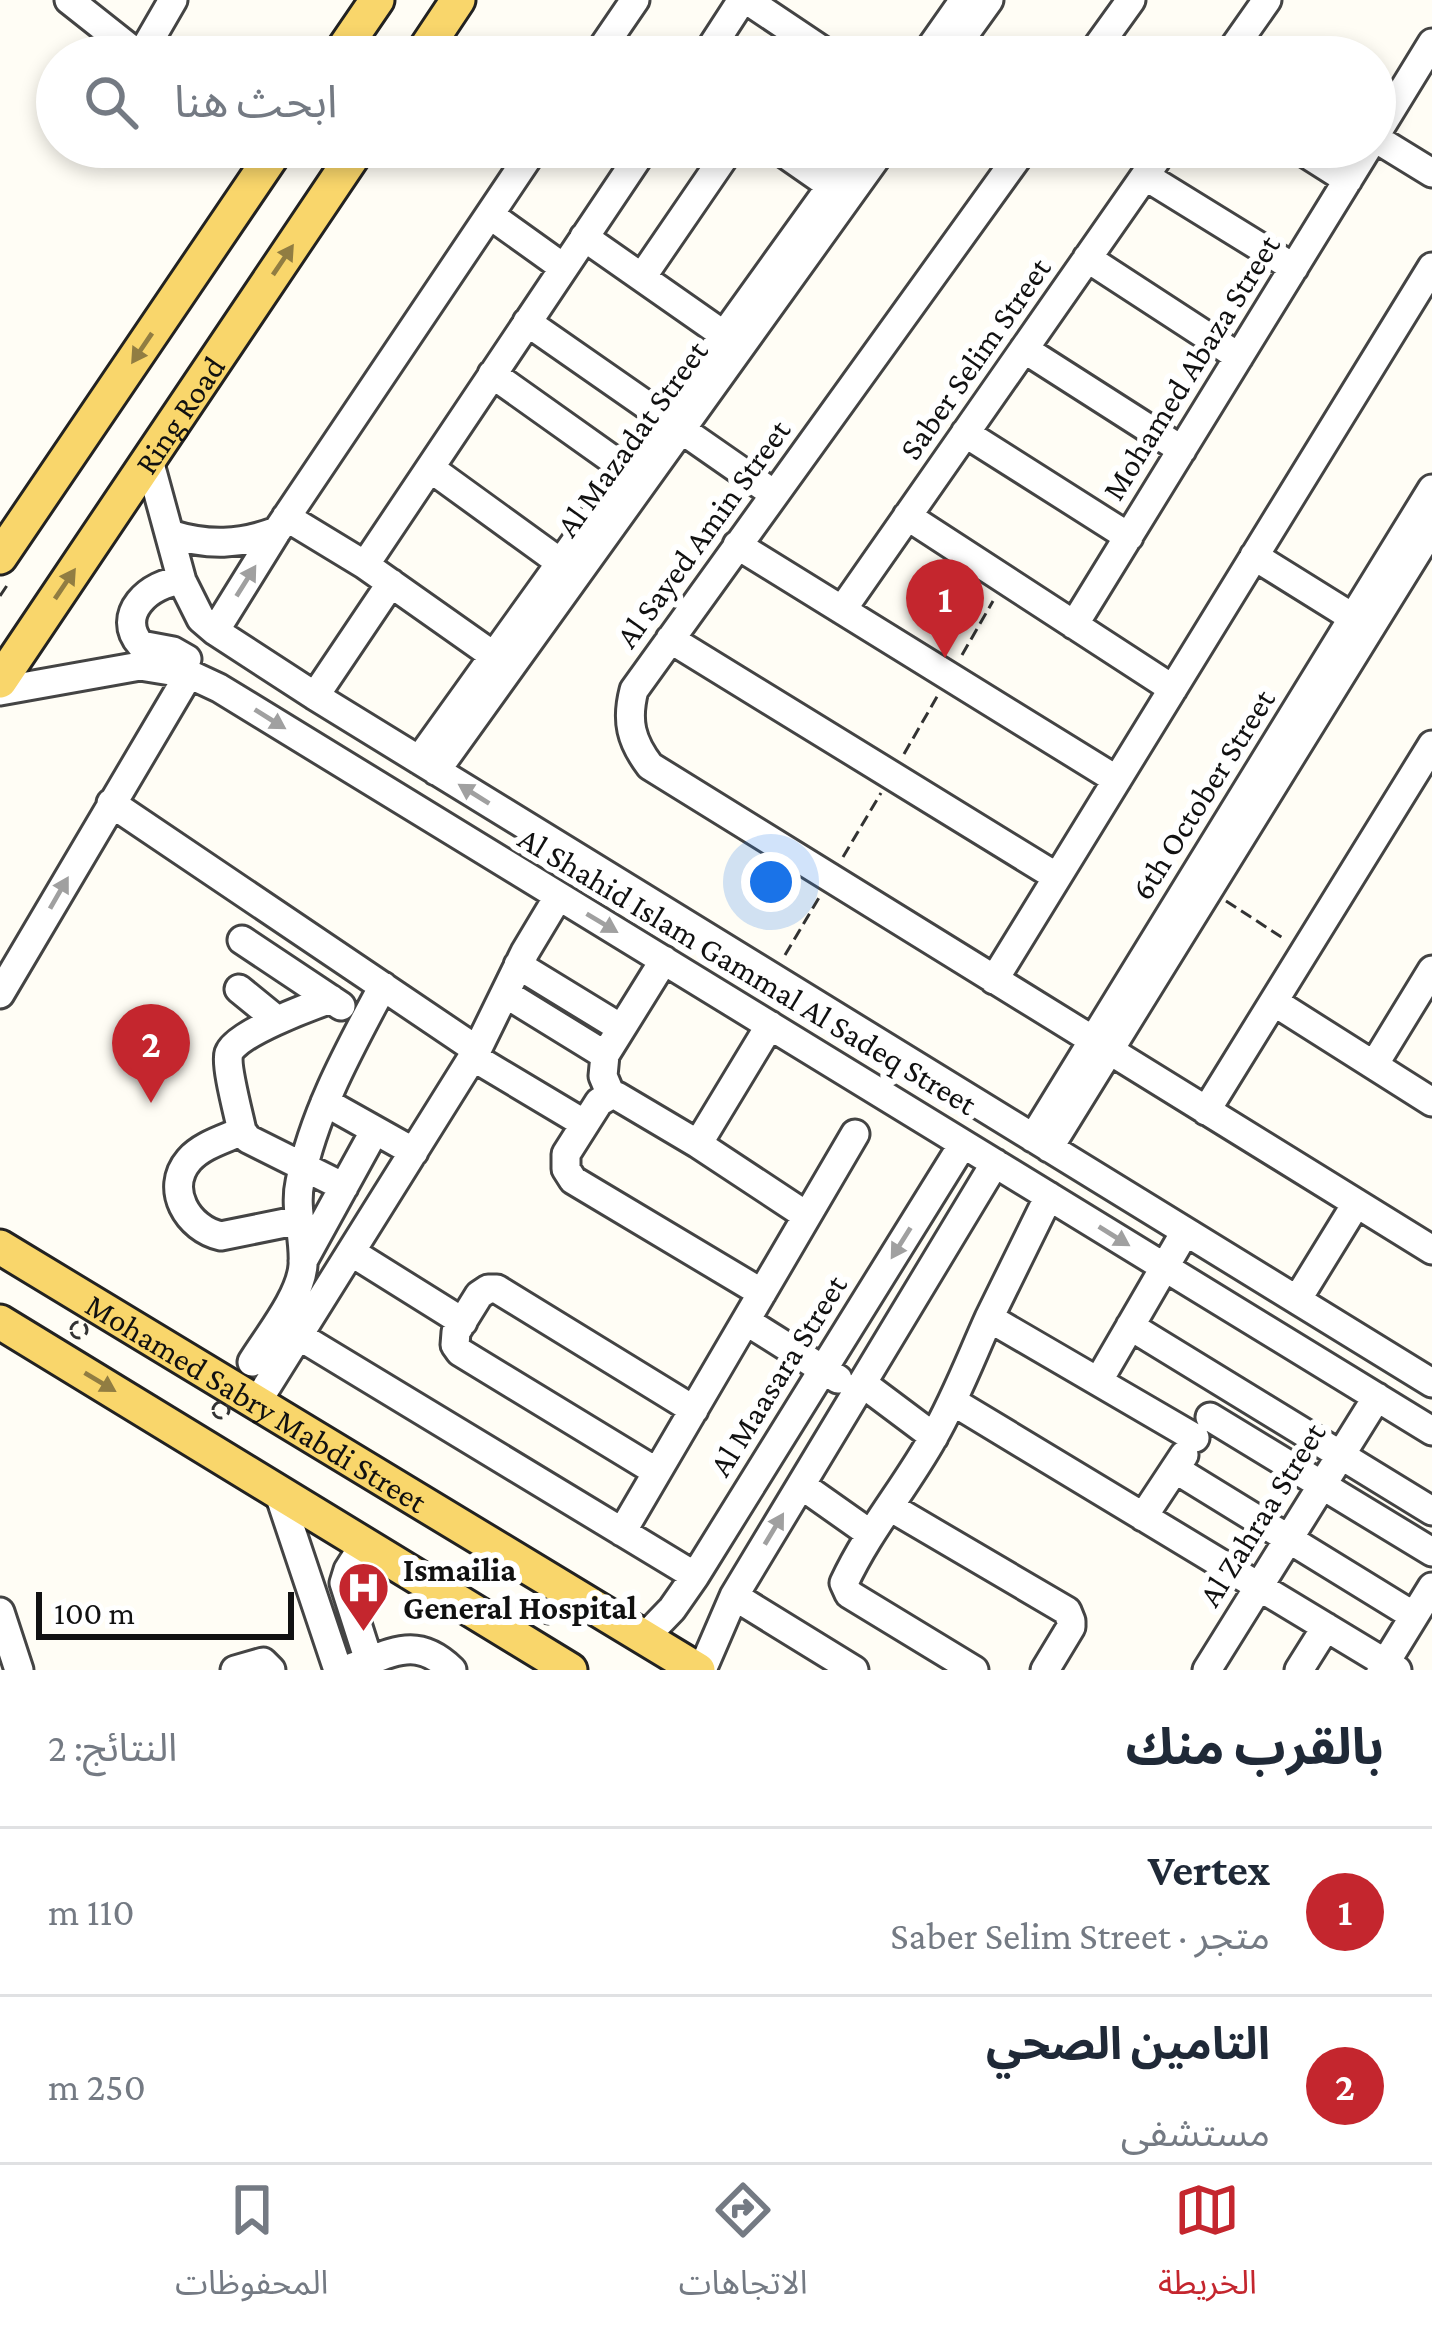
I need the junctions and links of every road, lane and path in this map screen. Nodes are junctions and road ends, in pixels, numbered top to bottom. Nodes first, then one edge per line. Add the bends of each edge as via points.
1 (69, 0) edge
2 (172, 0) edge
3 (377, 0) edge
4 (458, 0) edge
5 (634, 0) edge
6 (744, 0) edge
7 (964, 0) edge
8 (989, 0) edge
9 (1131, 0) edge
10 (1267, 0) edge
11 (114, 36) edge
12 (152, 36) edge
13 (352, 36) edge
14 (434, 36) edge
15 (610, 36) edge
16 (719, 36) edge
17 (800, 36) edge
18 (938, 36) edge
19 (963, 36) edge
20 (1105, 36) edge
21 (1242, 36) edge
22 (1432, 43) edge
23 (1396, 102) edge
24 (1396, 150) edge
25 (254, 168) edge
26 (345, 168) edge
27 (522, 168) edge
28 (631, 168) edge
29 (717, 168) edge
30 (805, 168) edge
31 (843, 168) edge
32 (868, 168) edge
33 (1010, 168) edge
34 (1151, 168) edge
35 (1329, 168) edge
36 (1355, 168) edge
37 (1432, 173) edge
38 (1145, 176) junction
39 (1348, 180) junction
40 (830, 186) junction
41 (490, 214) junction
42 (584, 237) junction
43 (1087, 258) junction
44 (1432, 267) edge
45 (564, 268) junction
46 (1294, 268) junction
47 (642, 277) junction
48 (1421, 310) edge
49 (527, 322) junction
50 (724, 334) junction
51 (1024, 349) junction
52 (1239, 357) junction
53 (492, 374) junction
54 (673, 424) junction
55 (965, 433) junction
56 (1182, 450) junction
57 (149, 460) junction
58 (430, 468) junction
59 (627, 470) junction
60 (1432, 488) edge
61 (774, 494) junction
62 (907, 516) junction
63 (282, 524) junction
64 (1432, 528) edge
65 (170, 534) junction
66 (1129, 537) junction
67 (737, 545) junction
68 (1254, 556) junction
69 (0, 557) edge
70 (560, 563) junction
71 (365, 565) junction
72 (182, 581) junction
73 (391, 583) junction
74 (842, 610) junction
75 (1361, 623) junction
76 (1074, 625) junction
77 (215, 632) junction
78 (670, 639) junction
79 (494, 656) junction
80 (193, 676) junction
81 (0, 681) edge
82 (1173, 689) junction
83 (0, 691) edge
84 (315, 696) junction
85 (344, 714) junction
86 (1432, 745) edge
87 (322, 752) junction
88 (428, 766) junction
89 (1117, 780) junction
90 (111, 802) junction
91 (1057, 877) junction
92 (1209, 890) junction
93 (558, 897) junction
94 (242, 940) dead end
95 (1305, 952) junction
96 (664, 960) junction
97 (518, 965) junction
98 (1432, 972) edge
99 (994, 980) junction
100 (383, 986) junction
101 (239, 989) dead end
102 (0, 994) edge
103 (506, 994) junction
104 (331, 999) junction
105 (1274, 1002) junction
106 (277, 1020) junction
107 (842, 1020) junction
108 (365, 1021) junction
109 (770, 1025) junction
110 (621, 1028) junction
111 (1101, 1046) junction
112 (476, 1053) junction
113 (605, 1055) junction
114 (819, 1056) junction
115 (1374, 1065) junction
116 (611, 1095) junction
117 (325, 1102) junction
118 (1432, 1102) edge
119 (1207, 1111) junction
120 (585, 1124) junction
121 (242, 1130) junction
122 (375, 1130) junction
123 (855, 1134) dead end
124 (314, 1135) junction
125 (1041, 1143) junction
126 (698, 1144) junction
127 (963, 1144) junction
128 (414, 1152) junction
129 (359, 1159) junction
130 (995, 1163) junction
131 (304, 1166) junction
132 (344, 1187) junction
133 (1049, 1196) junction
134 (1356, 1204) junction
135 (807, 1216) junction
136 (300, 1220) junction
137 (1185, 1232) junction
138 (0, 1247) edge
139 (1432, 1250) edge
140 (351, 1252) junction
141 (303, 1261) junction
142 (1165, 1267) junction
143 (762, 1293) junction
144 (1297, 1300) junction
145 (989, 1318) junction
146 (746, 1321) junction
147 (0, 1322) edge
148 (463, 1322) junction
149 (1130, 1326) junction
150 (294, 1343) junction
151 (252, 1362) junction
152 (201, 1368) junction
153 (823, 1369) junction
154 (1099, 1380) junction
155 (1432, 1383) edge
156 (1230, 1386) junction
157 (860, 1387) junction
158 (1377, 1397) junction
159 (952, 1401) junction
160 (257, 1402) junction
161 (694, 1410) junction
162 (1203, 1427) junction
163 (1432, 1431) edge
164 (934, 1437) junction
165 (1341, 1454) junction
166 (1175, 1469) junction
167 (657, 1472) junction
168 (1322, 1485) junction
169 (801, 1486) junction
170 (278, 1491) junction
171 (890, 1507) junction
172 (1432, 1511) edge
173 (1143, 1517) junction
174 (622, 1532) junction
175 (869, 1533) junction
176 (1288, 1539) junction
177 (365, 1544) junction
178 (1432, 1552) edge
179 (694, 1576) junction
180 (308, 1583) junction
181 (344, 1583) junction
182 (1259, 1586) junction
183 (1432, 1587) edge
184 (734, 1596) junction
185 (0, 1612) edge
186 (1414, 1616) junction
187 (1326, 1627) junction
188 (644, 1638) junction
189 (934, 1646) junction
190 (349, 1668) edge
191 (1388, 1668) edge
192 (19, 1670) edge
193 (235, 1670) edge
194 (271, 1670) edge
195 (455, 1670) edge
196 (570, 1670) edge
197 (700, 1670) edge
198 (854, 1670) edge
199 (918, 1670) edge
200 (974, 1670) edge
201 (1046, 1670) edge
202 (1207, 1670) edge
203 (1299, 1670) edge

1 - 11 street
2 - 12 street
3 - 13 main road
4 - 14 main road
5 - 15 street
6 - 16 street
6 - 17 street
7 - 18 street
8 - 19 street
9 - 20 street
10 - 21 street
22 - 23 street
24 - 37 street
25 -> 69 main road, Ring Road
57 -> 26 main road, Ring Road
27 - 41 street
28 - 42 street
29 - 47 street
30 - 40 street
31 - 40 street, Al Mazadat Street
32 - 54 street, Al Mazadat Street
33 - 61 street, Al Sayed Amin Street
34 - 38 street, Saber Selim Street
35 - 39 street
36 - 39 street, Mohamed Abaza Street
38 - 43 street, Saber Selim Street
38 - 46 street
39 - 46 street, Mohamed Abaza Street
40 - 50 street, Al Mazadat Street
41 - 45 street
41 - 63 street
42 - 45 street
42 - 47 street
43 - 51 street, Saber Selim Street
43 - 52 street
44 - 48 street
45 - 49 street
46 - 52 street, Mohamed Abaza Street
47 - 50 street
48 - 68 street
49 - 53 street
49 - 54 street
50 - 54 street, Al Mazadat Street
51 - 55 street, Saber Selim Street
51 - 56 street
52 - 56 street, Mohamed Abaza Street
53 - 58 street
53 - 59 street
54 - 59 street, Al Mazadat Street
54 - 61 street
54 - 88 street, Al Mazadat Street
55 - 62 street, Saber Selim Street
55 - 66 street
56 - 66 street, Mohamed Abaza Street
57 - 65 street, Al Shahid Islam Gammal Al Sadeq Street
81 -> 57 main road, Ring Road
58 - 70 street
58 - 71 street
59 - 70 street, Al Mazadat Street
60 - 75 street, 6th October Street
61 - 67 street, Al Sayed Amin Street
62 - 74 street, Saber Selim Street
62 - 76 street
63 - 65 street via 235,543
63 - 71 street
77 -> 63 street
64 - 75 street, 6th October Street
65 - 72 street, Al Shahid Islam Gammal Al Sadeq Street
66 - 76 street, Mohamed Abaza Street
67 - 74 street
67 - 78 street, Al Sayed Amin Street
68 - 75 street
68 - 82 street
70 - 79 street, Al Mazadat Street
71 - 73 street
72 - 77 street, Al Shahid Islam Gammal Al Sadeq Street
72 - 80 street via 143,597 133,633 141,645 184,656
73 - 79 street
73 - 84 street
74 - 89 street
75 - 92 street, 6th October Street
75 - 111 street, 6th October Street
76 - 82 street
77 - 84 street, Al Shahid Islam Gammal Al Sadeq Street
78 - 91 street
78 - 99 street, Al Sayed Amin Street via 629,710 630,730 650,766
79 - 88 street, Al Mazadat Street
80 - 83 street, Al Shahid Islam Gammal Al Sadeq Street via 124,667
80 -> 87 street, Al Shahid Islam Gammal Al Sadeq Street
80 - 90 street
82 - 89 street
84 - 85 street, Al Shahid Islam Gammal Al Sadeq Street
85 - 87 street
85 - 88 street, Al Shahid Islam Gammal Al Sadeq Street
86 - 95 street
87 - 93 street, Al Shahid Islam Gammal Al Sadeq Street
107 -> 88 street, Al Shahid Islam Gammal Al Sadeq Street
89 - 91 street
90 - 100 street
102 -> 90 street
91 - 99 street
92 - 95 path
92 - 111 street, 6th October Street
93 -> 96 street, Al Shahid Islam Gammal Al Sadeq Street
93 - 97 street
94 - 104 street
95 - 105 street
96 - 109 street, Al Shahid Islam Gammal Al Sadeq Street
96 - 110 street
97 - 103 street
97 - 110 street
98 - 115 street
99 - 111 street, Al Sayed Amin Street
100 - 108 street
100 - 112 street
101 - 106 street
103 - 112 street
103 - 113 street
104 - 106 street
104 - 108 street
105 - 115 street
105 - 119 street
106 - 121 street via 230,1050
107 - 114 street
107 - 125 street, Al Shahid Islam Gammal Al Sadeq Street
108 - 117 street
109 - 114 street, Al Shahid Islam Gammal Al Sadeq Street
109 - 126 street
110 - 113 street
111 - 119 street, Al Sayed Amin Street
111 - 125 street, 6th October Street
112 - 120 street
112 - 128 street
113 - 116 street
114 - 127 street, Al Shahid Islam Gammal Al Sadeq Street
115 - 118 street
116 - 120 street
116 - 126 street
117 - 122 street
117 - 124 street
119 - 134 street, Al Sayed Amin Street
120 - 143 street via 566,1154 573,1180
121 - 131 street
121 - 136 street via 199,1151 183,1169 182,1206 221,1236
122 - 128 street
122 - 129 street
123 - 135 street
124 - 129 street
124 - 131 street
125 - 137 street, Al Shahid Islam Gammal Al Sadeq Street
126 - 135 street
127 - 130 street, Al Shahid Islam Gammal Al Sadeq Street
127 -> 153 street, Al Maasara Street
128 - 140 street
129 - 132 street
130 - 133 street, Al Shahid Islam Gammal Al Sadeq Street
130 - 157 street
131 - 132 street
131 - 136 street
132 - 141 street
133 -> 142 street, Al Shahid Islam Gammal Al Sadeq Street
133 - 145 street
134 - 139 street, Al Sayed Amin Street
134 - 144 street
135 - 143 street
136 - 141 street
137 - 142 street
137 - 144 street, Al Shahid Islam Gammal Al Sadeq Street
138 - 152 main road, Mohamed Sabry Mabdi Street
140 - 148 street
140 - 150 street
141 - 151 street via 297,1289
142 - 149 street
142 - 158 street, Al Shahid Islam Gammal Al Sadeq Street
143 - 146 street
144 - 155 street, Al Shahid Islam Gammal Al Sadeq Street
145 - 154 street
145 - 159 street
146 - 153 street
146 - 161 street
147 -> 170 main road, Mohamed Sabry Mabdi Street
148 - 161 street via 483,1291 497,1289
148 - 167 street via 455,1336 460,1352
149 - 154 street
149 - 156 street
150 - 151 street
150 - 160 street
150 - 174 street
151 - 152 street
152 - 160 main road, Mohamed Sabry Mabdi Street
153 - 157 street
153 - 179 street, Al Maasara Street
154 - 162 street
156 - 162 street
156 - 165 street
157 - 164 street
157 - 169 street
158 - 163 street, Al Shahid Islam Gammal Al Sadeq Street
158 - 165 street, Al Zahraa Street
159 - 164 street
159 - 173 street
160 - 188 main road, Mohamed Sabry Mabdi Street
161 - 167 street
162 - 166 street
162 - 168 street
164 - 171 street
165 - 168 street, Al Zahraa Street
165 - 172 street
166 - 173 street
166 - 176 street
167 - 174 street
168 - 176 street, Al Zahraa Street
168 - 178 street
169 - 175 street
184 -> 169 street
170 - 177 main road, Mohamed Sabry Mabdi Street
170 - 180 street
171 - 175 street
171 - 201 street via 1067,1611 1071,1627
173 - 182 street
174 - 179 street
175 - 189 street via 846,1591
176 - 182 street, Al Zahraa Street
176 - 186 street
177 - 181 street
177 - 196 main road, Mohamed Sabry Mabdi Street
179 - 188 street, Al Maasara Street
180 - 181 street
180 - 190 street
181 - 190 street
182 - 187 street
182 - 202 street, Al Zahraa Street
183 - 186 street
184 - 197 street
184 - 198 street
185 - 192 street
186 - 191 street
187 - 191 street
187 - 203 street
188 - 197 main road, Mohamed Sabry Mabdi Street
189 - 199 street
189 - 200 street
190 - 195 street via 418,1648
193 - 194 street via 263,1662

